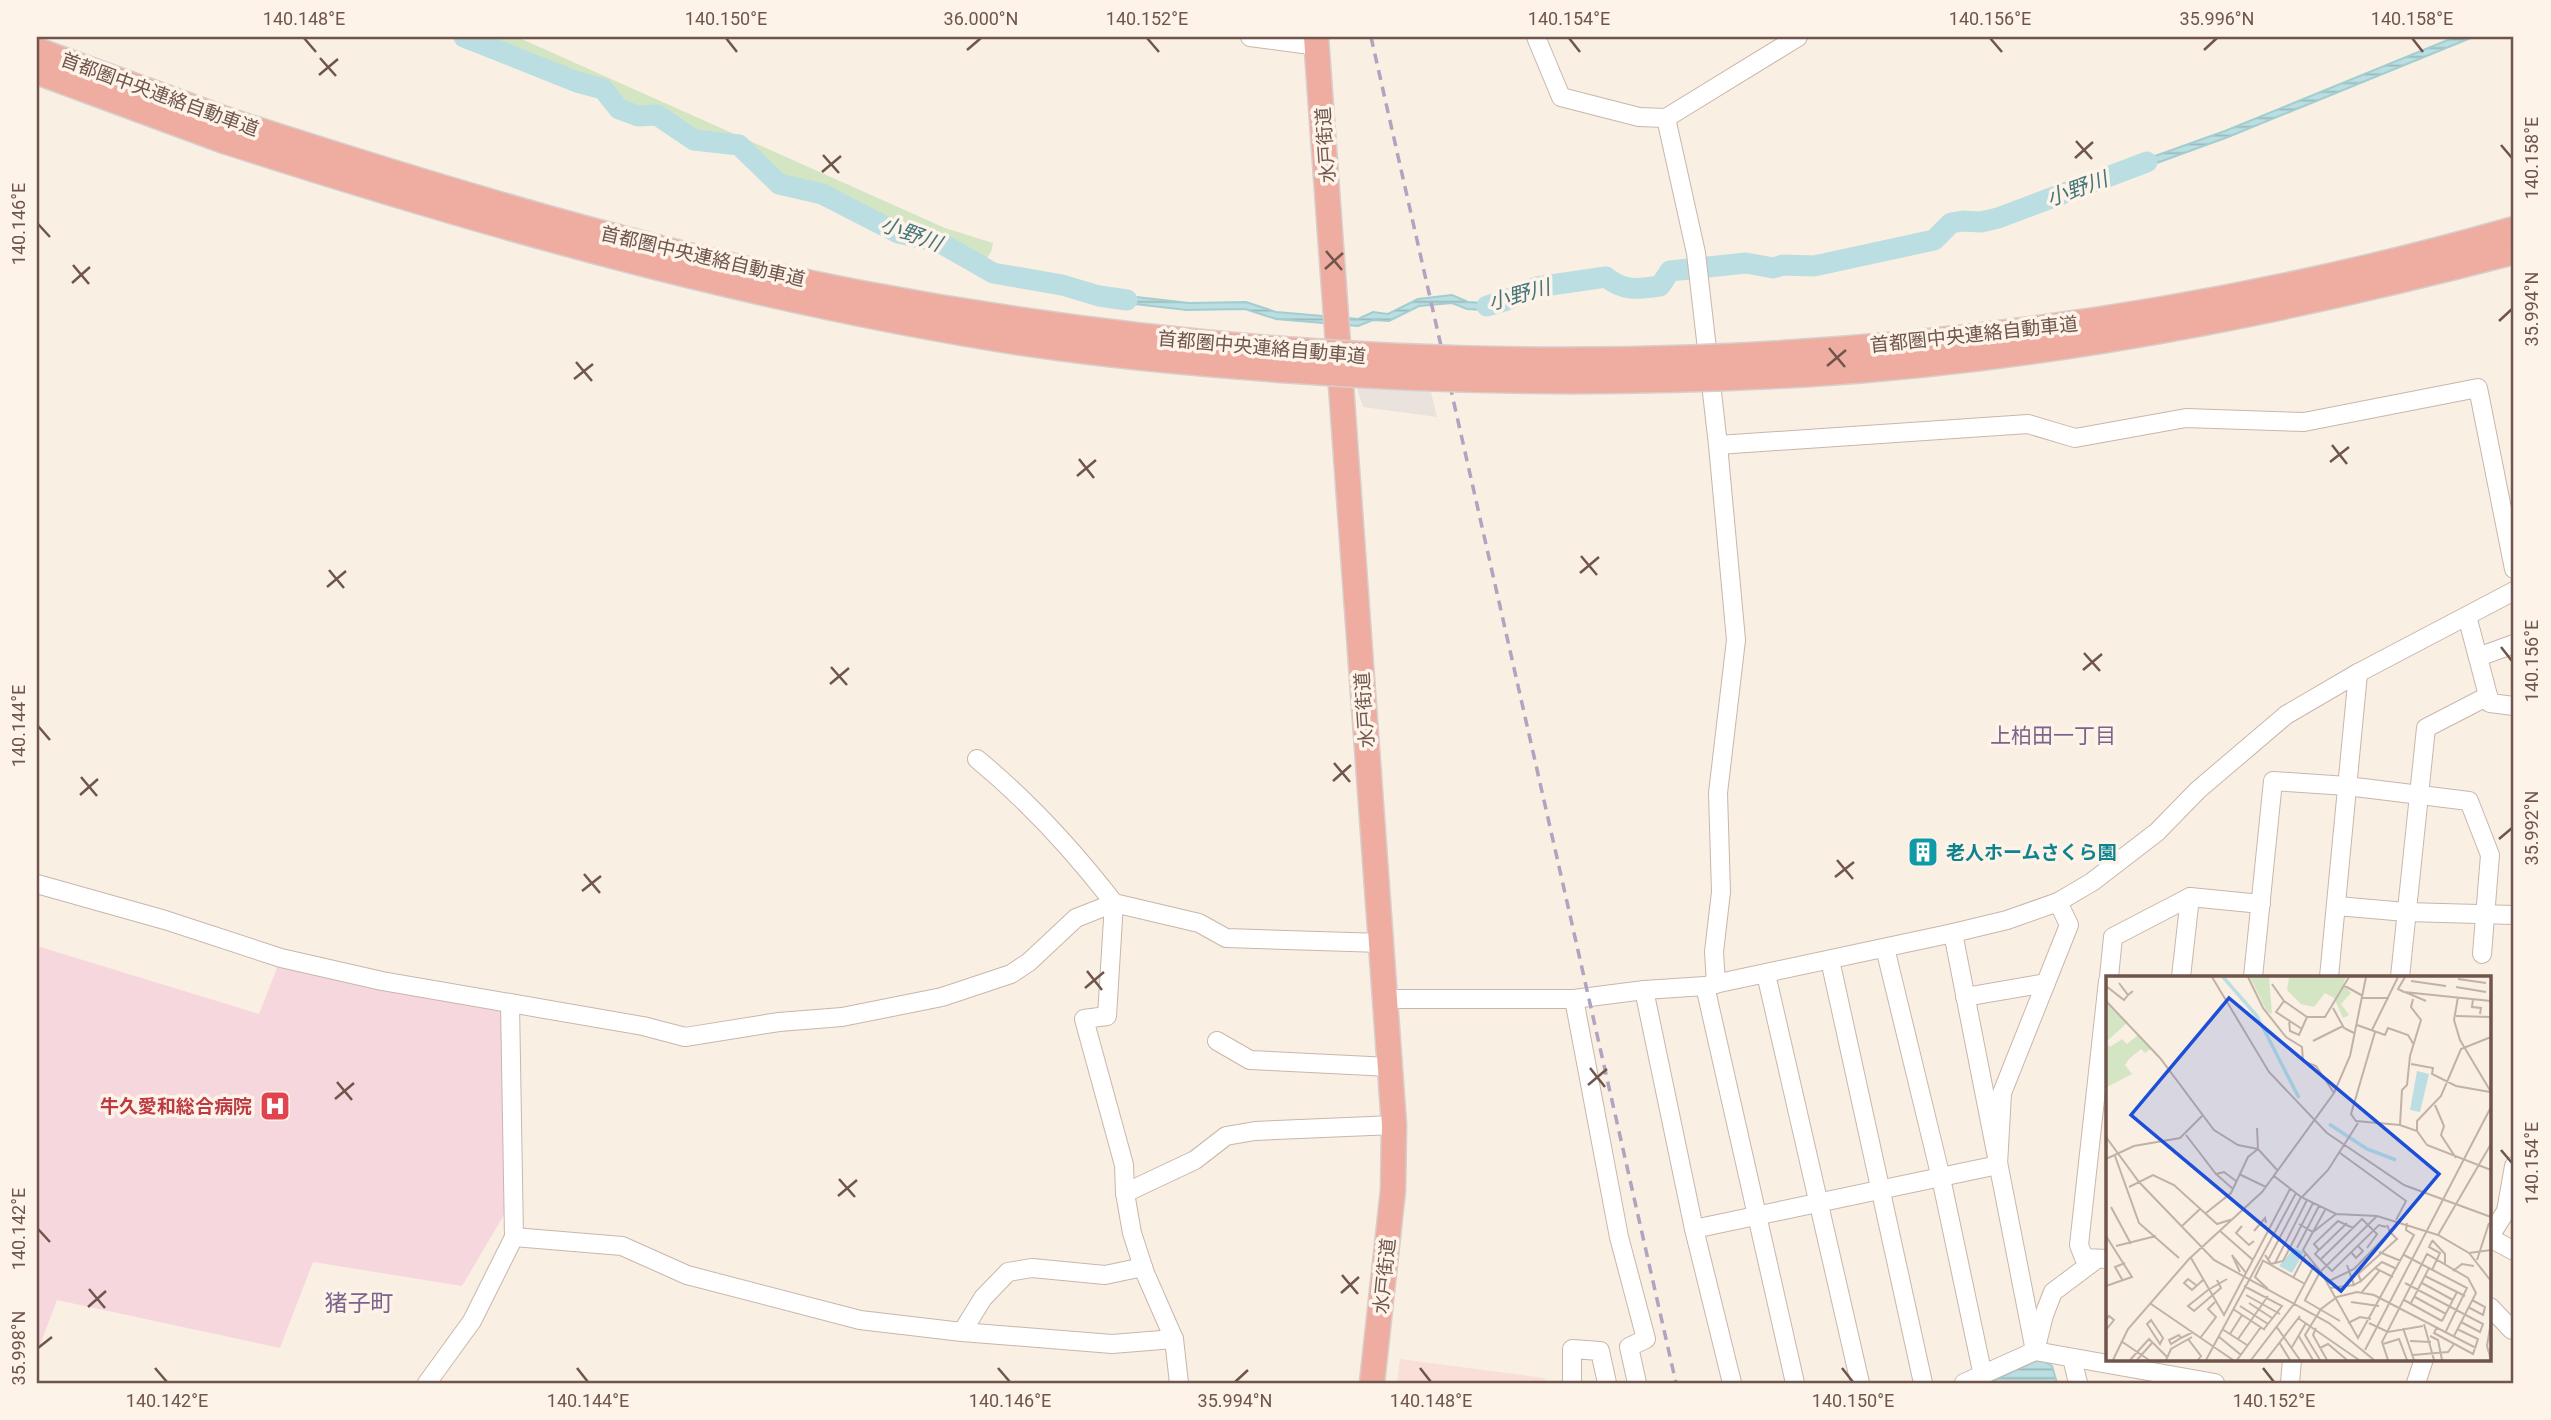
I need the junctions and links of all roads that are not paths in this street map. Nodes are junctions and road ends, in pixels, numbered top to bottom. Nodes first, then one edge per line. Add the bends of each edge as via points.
1 (1250, 37) edge
2 (1536, 37) edge
3 (1798, 37) edge
4 (1317, 41) edge
5 (37, 50) edge
6 (37, 72) edge
7 (1666, 118) junction
8 (228, 131) junction
9 (2514, 229) edge
10 (2514, 252) edge
11 (1718, 445) junction
12 (2514, 569) edge
13 (2514, 591) edge
14 (2467, 616) junction
15 (2514, 644) edge
16 (2478, 657) junction
17 (2358, 673) junction
18 (2488, 696) junction
19 (2514, 706) edge
20 (977, 759) dead end
21 (2347, 786) junction
22 (2419, 795) junction
23 (37, 884) edge
24 (2190, 897) junction
25 (2058, 902) junction
26 (1114, 903) junction
27 (2261, 904) junction
28 (2337, 906) junction
29 (2406, 912) junction
30 (2485, 914) junction
31 (2514, 915) edge
32 (1953, 933) junction
33 (1382, 943) junction
34 (1885, 948) junction
35 (2482, 954) dead end
36 (1830, 960) junction
37 (1766, 974) junction
38 (2108, 976) edge
39 (2181, 976) edge
40 (2253, 976) edge
41 (2329, 976) edge
42 (2400, 976) edge
43 (2046, 983) junction
44 (1710, 985) junction
45 (1644, 990) junction
46 (1965, 997) junction
47 (1386, 999) junction
48 (1574, 999) junction
49 (510, 1003) junction
50 (2106, 1019) edge
51 (1217, 1041) dead end
52 (1390, 1067) junction
53 (2102, 1100) edge
54 (1394, 1125) junction
55 (1998, 1165) junction
56 (2514, 1166) edge
57 (1941, 1178) junction
58 (2513, 1185) edge
59 (1881, 1191) junction
60 (1125, 1193) junction
61 (1819, 1203) junction
62 (1758, 1216) junction
63 (1694, 1229) junction
64 (2492, 1234) edge
65 (514, 1237) junction
66 (2492, 1238) edge
67 (2514, 1251) edge
68 (2103, 1259) edge
69 (1143, 1267) junction
70 (2492, 1309) edge
71 (2512, 1330) dead end
72 (962, 1332) junction
73 (1174, 1339) junction
74 (2035, 1351) junction
75 (2072, 1358) junction
76 (2292, 1360) edge
77 (2424, 1360) edge
78 (1983, 1376) junction
79 (2207, 1382) edge
80 (427, 1383) edge
81 (1179, 1383) edge
82 (1372, 1383) edge
83 (1573, 1383) edge
84 (1607, 1383) edge
85 (1637, 1383) edge
86 (1732, 1383) edge
87 (1795, 1383) edge
88 (1860, 1383) edge
89 (1923, 1383) edge
90 (1964, 1383) edge
91 (2078, 1383) edge
92 (2290, 1383) edge
93 (2416, 1383) edge

1 - 4 street
2 - 7 street via 1561,97 1639,117
3 - 7 street
4 - 33 highway, 水戸街道
5 - 8 highway, 首都圏中央連絡自動車道
6 - 8 highway, 首都圏中央連絡自動車道
7 - 11 street via 1696,253
8 - 9 highway, 首都圏中央連絡自動車道, bridge via 559,222 856,292 1172,341 1371,356 1655,360 1986,335 2299,283
8 - 10 highway, 首都圏中央連絡自動車道, bridge via 398,197 554,242 848,312 1036,345 1365,376 1579,382 1814,374 1901,366 2079,344 2222,319
11 - 12 street via 2028,424 2075,438 2186,418 2304,422 2479,388
11 - 44 street via 1736,640 1718,793 1721,892
13 - 14 street
14 - 16 street
14 - 17 street
15 - 16 street
16 - 18 street
17 - 21 street
17 - 25 street via 2286,715 2198,789 2157,832
18 - 19 street via 2490,703
18 - 22 street via 2426,728
20 - 26 street via 1076,855
21 - 22 street
21 - 27 street via 2273,781
21 - 28 street
22 - 29 street
22 - 30 street via 2469,801 2490,855
23 - 49 street via 281,958
24 - 27 street
24 - 38 street via 2113,937
24 - 39 street
25 - 32 street
25 - 43 street via 2069,925
26 - 33 street via 1199,923 1226,938
26 - 49 street via 1076,918 1011,974 942,997 842,1017 685,1037
26 - 60 street via 1107,1016 1084,1019 1124,1165
27 - 40 street
28 - 29 street
28 - 41 street
29 - 30 street
29 - 42 street
30 - 31 street
30 - 35 street
32 - 34 street
32 - 46 street
33 - 47 highway, 水戸街道
34 - 36 street
34 - 57 street
36 - 37 street
36 - 59 street
37 - 44 street
37 - 61 street
43 - 46 street
43 - 55 street via 2002,1093
44 - 45 street
44 - 62 street
45 - 48 street
45 - 63 street
46 - 55 street
47 - 48 street
47 - 52 highway, 水戸街道
48 - 85 street via 1619,1237 1646,1339 1629,1347
49 - 65 street
50 - 53 street
51 - 52 street via 1250,1060
52 - 54 highway, 水戸街道
53 - 68 street via 2079,1245 2084,1258
54 - 60 street via 1226,1136 1195,1160
54 - 82 highway, 水戸街道 via 1393,1190
55 - 57 street
55 - 74 street
56 - 58 street
57 - 59 street
57 - 78 street
58 - 64 street via 2506,1211
59 - 61 street
59 - 89 street
60 - 69 street
61 - 62 street
61 - 88 street
62 - 63 street
62 - 87 street
63 - 86 street
65 - 72 street via 622,1246 687,1275 846,1316
65 - 80 street via 472,1321
66 - 67 street
68 - 74 street via 2053,1292
69 - 72 street via 1105,1275 1032,1269 1008,1272 983,1298
69 - 73 street
70 - 71 street
72 - 73 street via 1112,1344
73 - 81 street
74 - 75 street
74 - 78 street
75 - 79 street
75 - 91 street
76 - 92 street
77 - 93 street
78 - 90 street
83 - 84 street via 1572,1349 1600,1351

